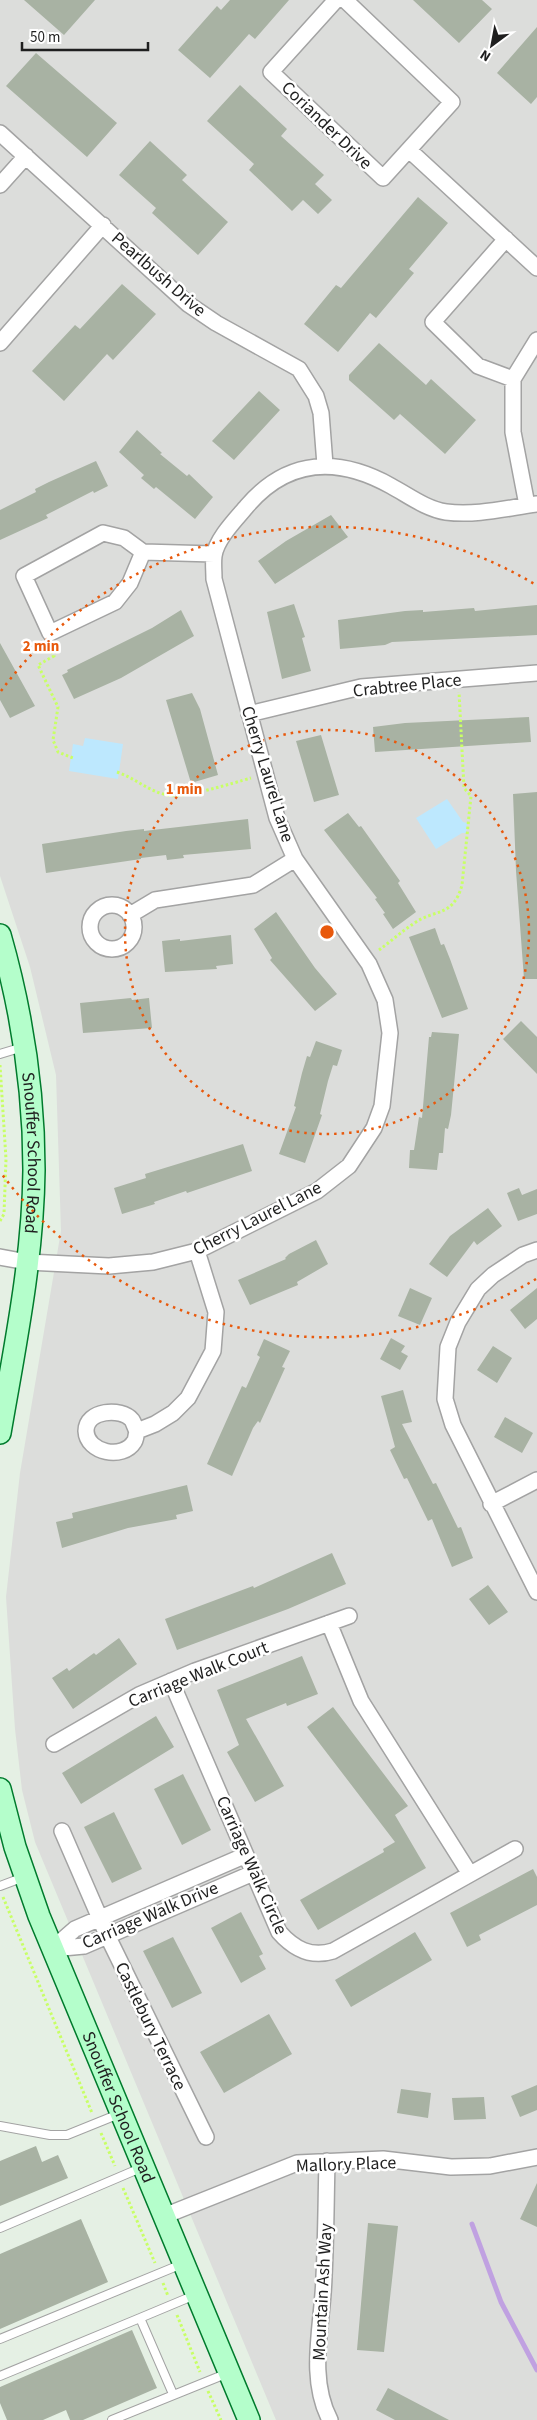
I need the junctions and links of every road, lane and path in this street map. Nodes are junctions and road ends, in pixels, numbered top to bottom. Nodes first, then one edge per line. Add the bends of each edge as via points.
1 (336, 0) edge
2 (345, 0) edge
3 (0, 133) edge
4 (409, 150) junction
5 (26, 156) junction
6 (0, 185) edge
7 (103, 225) junction
8 (506, 239) junction
9 (537, 268) edge
10 (3, 333) edge
11 (537, 340) edge
12 (513, 379) junction
13 (325, 465) junction
14 (532, 504) edge
15 (143, 552) junction
16 (214, 554) junction
17 (50, 633) junction
18 (537, 673) edge
19 (458, 679) junction
20 (249, 714) junction
21 (73, 758) dead end
22 (117, 772) dead end
23 (266, 774) junction
24 (295, 859) junction
25 (130, 915) dead end
26 (0, 935) edge
27 (366, 959) junction
28 (5, 974) edge
29 (25, 1047) junction
30 (0, 1054) edge
31 (0, 1064) edge
32 (0, 1221) edge
33 (537, 1250) edge
34 (197, 1252) junction
35 (0, 1258) edge
36 (27, 1262) junction
37 (137, 1431) dead end
38 (0, 1433) edge
39 (537, 1480) edge
40 (491, 1504) junction
41 (537, 1592) edge
42 (348, 1616) dead end
43 (329, 1623) junction
44 (171, 1681) junction
45 (54, 1744) dead end
46 (0, 1789) edge
47 (62, 1831) dead end
48 (515, 1849) dead end
49 (246, 1855) junction
50 (253, 1873) junction
51 (470, 1874) junction
52 (24, 1877) junction
53 (1, 1890) edge
54 (100, 1919) junction
55 (108, 1937) junction
56 (52, 1949) junction
57 (121, 2113) junction
58 (97, 2124) junction
59 (0, 2126) edge
60 (206, 2137) dead end
61 (537, 2157) edge
62 (327, 2161) junction
63 (144, 2167) junction
64 (119, 2178) junction
65 (164, 2216) junction
66 (0, 2228) edge
67 (184, 2264) junction
68 (159, 2274) junction
69 (197, 2294) junction
70 (172, 2305) junction
71 (140, 2318) junction
72 (0, 2339) edge
73 (230, 2372) junction
74 (0, 2376) edge
75 (204, 2382) junction
76 (173, 2394) junction
77 (112, 2420) edge
78 (221, 2420) edge
79 (249, 2420) edge
80 (330, 2420) edge

1 - 4 street, Coriander Drive via 271,72 383,178
2 - 4 street, Coriander Drive via 452,102
3 - 5 street, Pearlbush Drive
4 - 8 street
5 - 6 street
5 - 7 street, Pearlbush Drive
7 - 10 street
7 - 13 street, Pearlbush Drive via 188,304 298,369 316,396 321,413
8 - 9 street
8 - 12 street via 432,322 478,366
11 - 12 street
12 - 14 street via 513,432
13 - 14 street, Cherry Laurel Lane via 367,473 444,512 471,513
13 - 16 street, Cherry Laurel Lane via 291,472 256,495 227,530
15 - 16 street
15 - 17 street via 130,583 115,602
15 - 17 street via 124,538 103,533 24,576
16 - 20 street, Cherry Laurel Lane via 214,579
17 - 21 path via 48,645 54,656 38,665 58,708 55,746 63,755
18 - 19 street, Crabtree Place
19 - 20 street, Crabtree Place via 361,687
19 - 27 path via 464,788 471,796 460,895 448,910 415,922
20 - 23 street, Cherry Laurel Lane
22 - 23 path via 150,790 169,796
23 - 24 street, Cherry Laurel Lane via 277,818
24 - 25 street via 253,885 155,900
24 - 27 street, Cherry Laurel Lane
26 - 28 main road, Snouffer School Road
27 - 34 street, Cherry Laurel Lane via 385,1000 390,1033 382,1106 374,1128 349,1166 317,1191
28 - 29 main road, Snouffer School Road
29 - 30 lane
29 - 36 main road, Snouffer School Road via 34,1171
31 - 32 path via 6,1159 4,1214
33 - 40 street via 493,1275 478,1289 458,1322 448,1347 445,1399 453,1426
34 - 36 street, Cherry Laurel Lane via 153,1262 109,1266
34 - 37 street via 216,1312 213,1351 188,1398 174,1413
35 - 36 street, Cherry Laurel Lane
36 - 38 main road, Snouffer School Road
39 - 40 street
40 - 41 street
42 - 43 street, Carriage Walk Court
43 - 44 street, Carriage Walk Court
43 - 51 street via 361,1702
44 - 45 street, Carriage Walk Court via 139,1694
44 - 49 street, Carriage Walk Circle
46 - 52 main road, Snouffer School Road
47 - 54 street, Castlebury Terrace
48 - 51 street, Carriage Walk Circle
49 - 50 street, Carriage Walk Circle
49 - 54 street, Carriage Walk Drive
50 - 51 street, Carriage Walk Circle via 279,1932 299,1949 317,1954 333,1951
50 - 55 street, Carriage Walk Drive
52 - 53 lane
52 - 56 main road, Snouffer School Road
53 - 58 path
54 - 55 street, Castlebury Terrace
54 - 56 street, Carriage Walk Drive via 75,1929
55 - 56 street, Carriage Walk Drive via 84,1946
55 - 60 street, Castlebury Terrace
56 - 57 main road, Snouffer School Road
57 - 58 lane
57 - 63 main road, Snouffer School Road
58 - 59 lane via 67,2135
58 - 64 path
61 - 62 street, Mallory Place via 490,2166 451,2167 383,2159
62 - 65 street, Mallory Place via 297,2163
62 - 80 street, Mountain Ash Way via 317,2376 323,2407
63 - 64 lane
63 - 65 main road, Snouffer School Road
64 - 66 lane
64 - 68 path
65 - 67 main road, Snouffer School Road
67 - 68 lane
67 - 69 main road, Snouffer School Road
68 - 70 path
68 - 72 lane
69 - 70 lane
69 - 73 main road, Snouffer School Road
70 - 71 lane
70 - 75 path
71 - 74 lane
71 - 76 lane
73 - 75 lane
73 - 79 main road, Snouffer School Road
75 - 76 lane
75 - 78 path
76 - 77 lane

